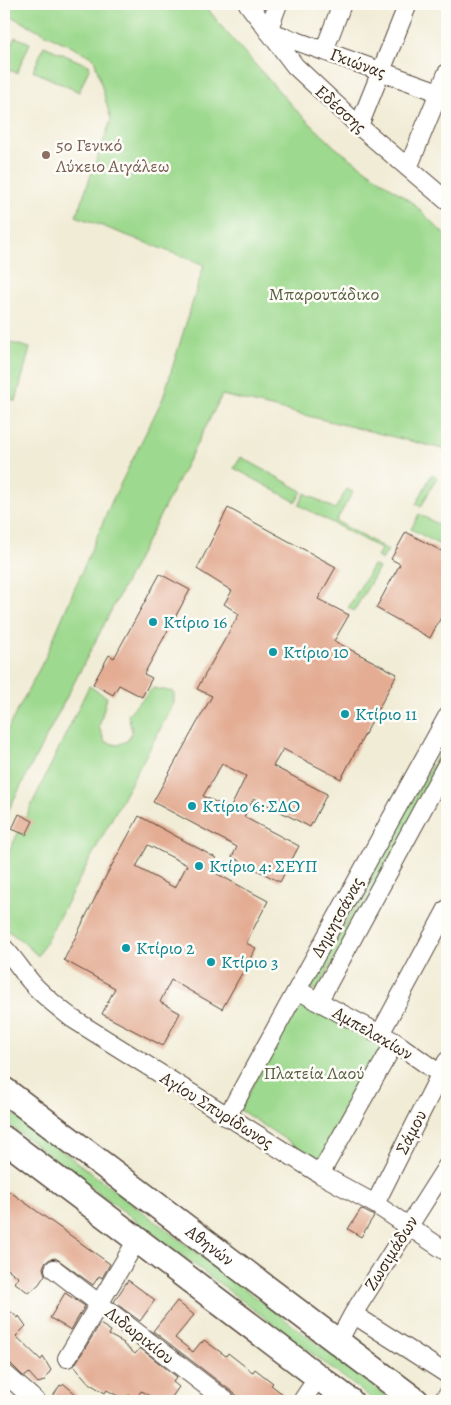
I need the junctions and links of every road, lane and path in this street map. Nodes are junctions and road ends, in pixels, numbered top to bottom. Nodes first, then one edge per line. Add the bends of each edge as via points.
1 (248, 4) edge
2 (278, 4) edge
3 (342, 4) edge
4 (408, 4) edge
5 (268, 31) junction
6 (324, 50) junction
7 (381, 72) junction
8 (447, 73) edge
9 (444, 94) edge
10 (359, 126) junction
11 (408, 168) junction
12 (447, 201) edge
13 (447, 717) edge
14 (442, 740) edge
15 (447, 764) edge
16 (447, 909) edge
17 (4, 948) edge
18 (297, 990) junction
19 (318, 1002) junction
20 (387, 1038) junction
21 (445, 1071) edge
22 (4, 1090) edge
23 (227, 1117) junction
24 (4, 1139) edge
25 (447, 1166) edge
26 (320, 1174) junction
27 (375, 1204) junction
28 (408, 1226) junction
29 (137, 1240) junction
30 (447, 1252) edge
31 (54, 1269) dead end
32 (99, 1303) junction
33 (353, 1314) junction
34 (338, 1342) junction
35 (67, 1358) dead end
36 (4, 1373) edge
37 (447, 1374) edge
38 (318, 1377) junction
39 (447, 1394) edge
40 (36, 1401) edge
41 (226, 1401) edge
42 (302, 1401) edge
43 (350, 1401) edge
44 (416, 1401) edge
45 (443, 1401) edge

1 - 5 street, Εδέσσης
2 - 5 street
3 - 6 street
4 - 7 street
5 - 6 street, Γκιώνας
5 - 10 street, Εδέσσης via 295,66
6 - 7 street, Γκιώνας
7 - 9 street, Γκιώνας
7 - 10 street
8 - 9 street
9 - 11 street
10 - 11 street, Εδέσσης
11 - 12 street, Εδέσσης
13 - 14 street, Δημητσάνας
14 - 18 street, Δημητσάνας
15 - 19 street, Δημητσάνας
16 - 20 street
17 - 23 street, Αγίου Σπυρίδωνος via 32,983 74,1019
18 - 19 street, Αμπελακίων
18 - 23 street, Δημητσάνας
19 - 20 street, Αμπελακίων
20 - 21 street, Αμπελακίων
20 - 26 street
21 - 27 street, Σάμου
22 - 34 highway, Αθηνών
23 - 26 street, Αγίου Σπυρίδωνος
24 - 29 highway
25 - 28 street, Ζωσιμάδων
26 - 27 street, Αγίου Σπυρίδωνος
27 - 28 street, Αγίου Σπυρίδωνος
28 - 30 street, Αγίου Σπυρίδωνος
28 - 33 street, Ζωσιμάδων
29 - 32 street
29 - 38 highway
31 - 32 street, Λιδωρικίου
32 - 35 street
32 - 41 street, Λιδωρικίου
33 - 34 street, Ζωσιμάδων
33 - 37 street
34 - 44 highway, Αθηνών
36 - 40 street
38 - 42 street
38 - 43 highway
39 - 45 street

